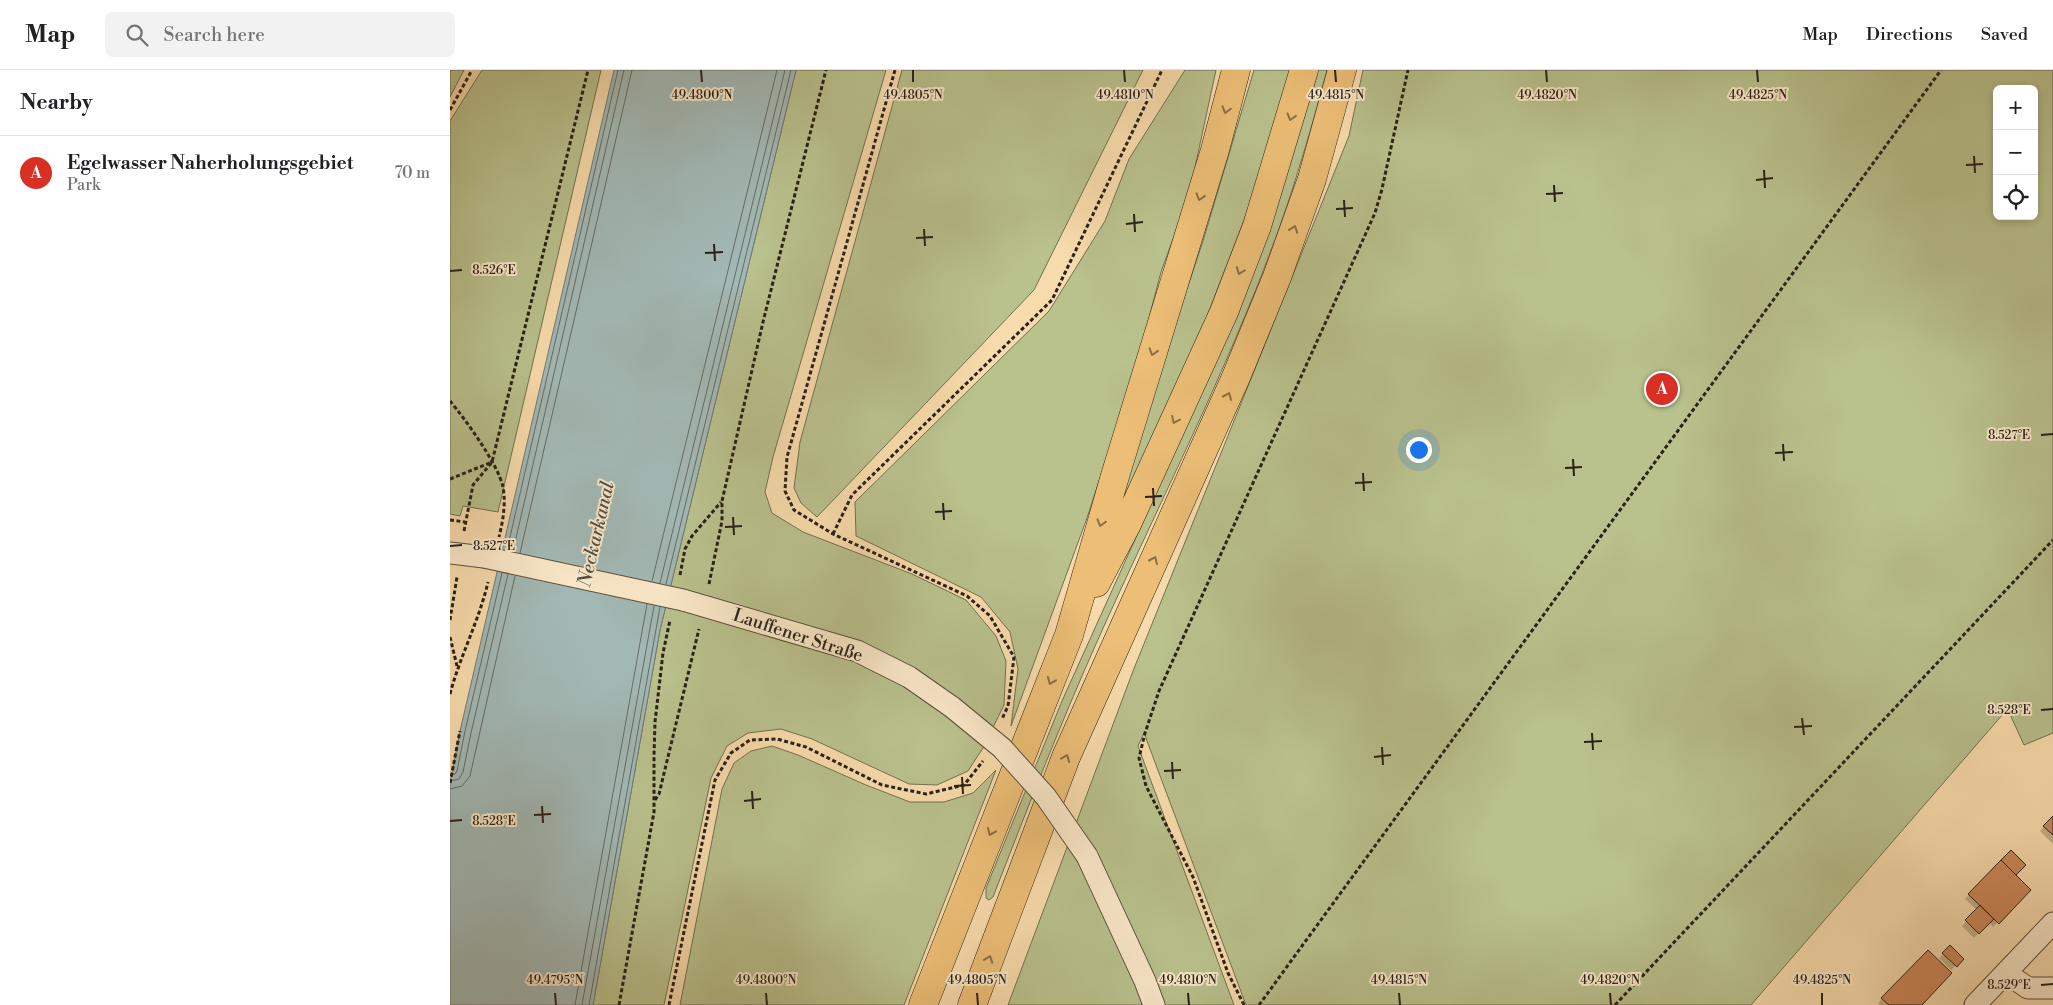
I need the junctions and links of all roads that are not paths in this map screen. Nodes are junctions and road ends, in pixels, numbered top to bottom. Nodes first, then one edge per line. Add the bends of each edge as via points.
1 (1236, 70) edge
2 (1304, 70) edge
3 (1342, 70) edge
4 (450, 553) edge
5 (1069, 635) junction
6 (2053, 923) edge
7 (2006, 973) junction
8 (2053, 988) edge
9 (924, 1005) edge
10 (972, 1005) edge
11 (1154, 1005) edge
12 (1975, 1005) edge

1 -> 5 highway via 1215,150 1114,476
2 -> 5 highway via 1257,226 1224,312 1127,524
10 -> 3 highway via 1066,757 1236,377 1277,277 1312,179
4 - 11 street, Lauffener Straße, bridge via 484,557 683,600 857,651 909,677 1002,748 1046,797 1088,856
5 -> 9 highway
6 - 7 street
7 - 8 street via 2028,988
7 - 12 street

